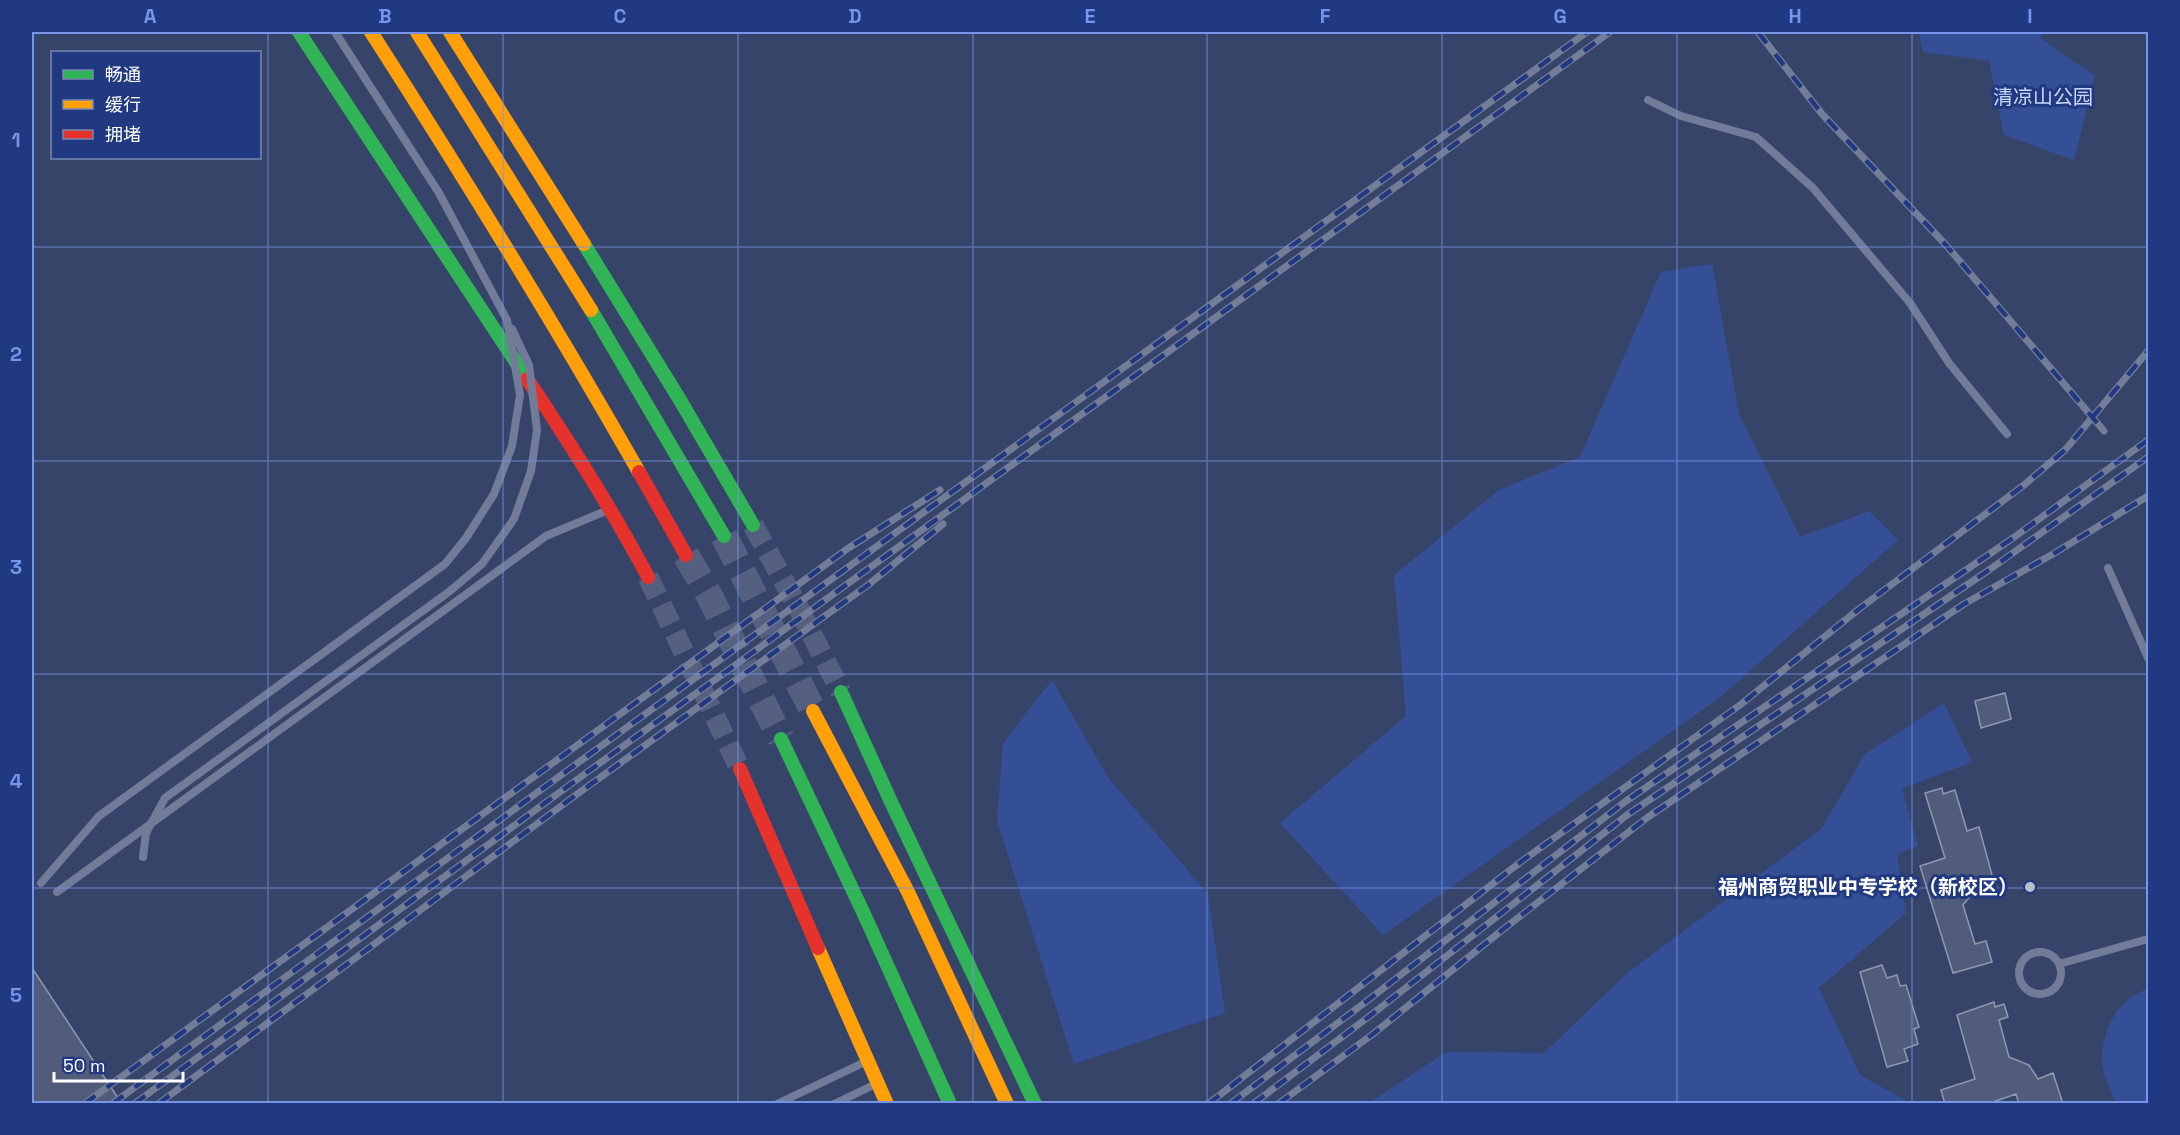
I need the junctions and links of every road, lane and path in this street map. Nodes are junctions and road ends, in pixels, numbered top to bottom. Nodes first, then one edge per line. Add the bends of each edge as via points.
1 (299, 32) edge
2 (335, 32) edge
3 (372, 32) edge
4 (417, 32) edge
5 (450, 32) edge
6 (1648, 100) dead end
7 (507, 320) junction
8 (2007, 434) dead end
9 (610, 510) junction
10 (753, 525) tunnel mouth
11 (724, 536) tunnel mouth
12 (686, 555) tunnel mouth
13 (2108, 568) dead end
14 (648, 577) tunnel mouth
15 (2148, 658) edge
16 (841, 692) tunnel mouth
17 (813, 711) tunnel mouth
18 (780, 739) tunnel mouth
19 (740, 769) tunnel mouth
20 (143, 857) dead end
21 (41, 883) dead end
22 (57, 892) dead end
23 (2148, 939) edge
24 (2059, 964) junction
25 (867, 1061) junction
26 (878, 1084) junction
27 (777, 1104) edge
28 (834, 1104) edge
29 (887, 1104) edge
30 (950, 1104) edge
31 (1007, 1104) edge
32 (1035, 1104) edge

1 - 9 main road
2 - 7 lane, bridge via 439,193
3 - 12 main road via 573,356
4 - 11 main road via 664,428
5 - 10 main road via 599,268
6 - 8 lane via 1682,116 1756,136 1813,188 1910,303 1949,363
7 - 20 lane, bridge via 529,365 537,430 531,471 514,519 482,564 450,591 165,798 146,833
7 - 21 lane, bridge via 520,395 512,446 494,494 445,564 99,816
9 - 14 main road
9 - 22 lane via 546,536
13 - 15 lane
16 - 32 main road
17 - 31 main road via 908,892
18 - 30 main road
19 - 25 main road
23 - 24 lane
24 - 24 lane via 2049,954 2035,952 2023,960 2020,980 2029,991 2048,993 2061,978
25 - 26 main road
25 - 27 lane
26 - 28 lane
26 - 29 main road

